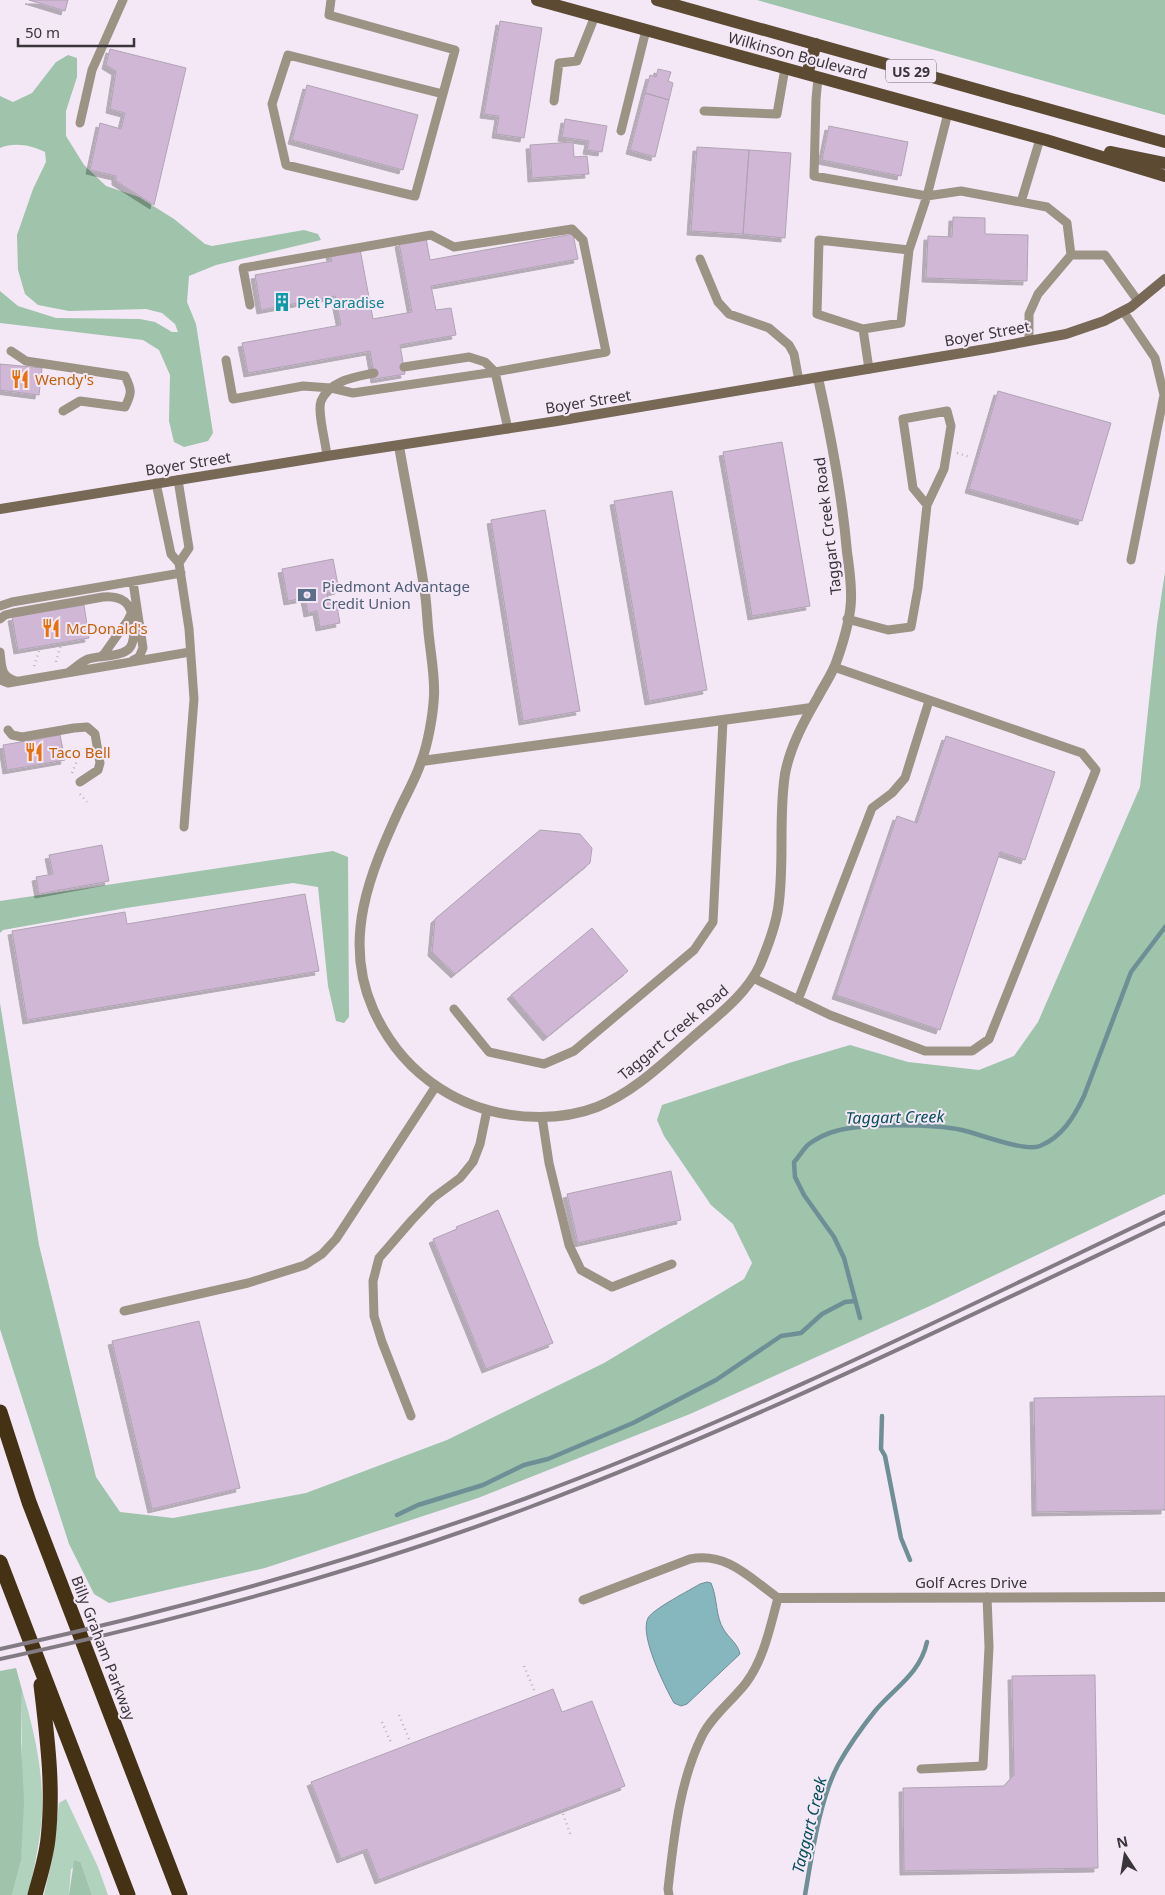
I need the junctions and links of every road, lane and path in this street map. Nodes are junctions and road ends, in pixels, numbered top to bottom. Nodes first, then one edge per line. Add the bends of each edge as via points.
1 (123, 0) edge
2 (331, 0) edge
3 (537, 0) edge
4 (657, 0) edge
5 (595, 16) junction
6 (646, 30) junction
7 (816, 44) junction
8 (785, 68) junction
9 (812, 76) junction
10 (443, 94) junction
11 (554, 100) dead end
12 (704, 111) dead end
13 (948, 114) junction
14 (80, 123) dead end
15 (621, 130) dead end
16 (1043, 140) junction
17 (1165, 142) edge
18 (1165, 163) edge
19 (1165, 176) edge
20 (927, 196) junction
21 (1022, 202) junction
22 (909, 250) junction
23 (1071, 255) junction
24 (700, 259) dead end
25 (1165, 279) edge
26 (1138, 301) junction
27 (250, 305) dead end
28 (1123, 311) junction
29 (863, 329) junction
30 (1029, 341) junction
31 (11, 351) dead end
32 (226, 360) dead end
33 (404, 367) dead end
34 (869, 369) junction
35 (495, 372) junction
36 (374, 373) dead end
37 (818, 378) junction
38 (799, 381) junction
39 (330, 388) junction
40 (63, 410) dead end
41 (508, 429) junction
42 (399, 446) junction
43 (328, 456) junction
44 (178, 480) junction
45 (156, 483) junction
46 (927, 505) junction
47 (0, 509) edge
48 (1131, 560) dead end
49 (180, 563) junction
50 (181, 574) junction
51 (133, 582) junction
52 (0, 606) edge
53 (130, 614) junction
54 (0, 618) edge
55 (847, 619) junction
56 (61, 644) dead end
57 (40, 648) dead end
58 (0, 652) edge
59 (190, 652) junction
60 (100, 658) junction
61 (130, 662) junction
62 (834, 668) junction
63 (69, 672) junction
64 (52, 675) junction
65 (30, 679) junction
66 (0, 680) edge
67 (16, 681) junction
68 (929, 701) junction
69 (811, 708) junction
70 (723, 720) junction
71 (8, 730) dead end
72 (422, 761) junction
73 (80, 782) dead end
74 (184, 826) dead end
75 (753, 978) junction
76 (798, 1000) junction
77 (454, 1009) dead end
78 (436, 1086) junction
79 (487, 1110) junction
80 (542, 1116) junction
81 (672, 1264) dead end
82 (124, 1311) dead end
83 (0, 1412) edge
84 (410, 1416) dead end
85 (0, 1562) edge
86 (987, 1597) junction
87 (1165, 1597) edge
88 (778, 1598) junction
89 (583, 1600) dead end
90 (38, 1661) junction
91 (524, 1666) dead end
92 (534, 1690) dead end
93 (399, 1715) dead end
94 (382, 1722) dead end
95 (408, 1739) dead end
96 (392, 1745) dead end
97 (921, 1769) dead end
98 (563, 1814) dead end
99 (571, 1836) dead end
100 (35, 1895) edge
101 (128, 1895) edge
102 (180, 1895) edge
103 (669, 1895) edge

1 - 14 lane via 92,70
2 - 10 lane via 329,14 455,50
3 - 5 main road, Wilkinson Boulevard / US 29
4 - 7 main road, Wilkinson Boulevard / US 29
5 - 6 main road, Wilkinson Boulevard / US 29
5 - 11 lane via 577,61 559,63
6 - 8 main road, Wilkinson Boulevard / US 29
6 - 15 lane
7 - 9 main road
7 - 17 main road, Wilkinson Boulevard / US 29
8 - 9 main road, Wilkinson Boulevard / US 29
8 - 12 lane via 777,114
9 - 13 main road, Wilkinson Boulevard / US 29
9 - 20 lane via 816,99 814,176
10 - 10 lane via 416,196 286,165 272,104 288,56
13 - 16 main road, Wilkinson Boulevard / US 29
13 - 20 lane
16 - 18 main road
16 - 19 main road, Wilkinson Boulevard / US 29
16 - 21 lane
20 - 21 lane via 960,191
20 - 22 lane
21 - 23 lane via 1048,207 1067,223
22 - 29 lane via 901,323
22 - 29 lane via 819,240 816,314
23 - 26 lane via 1105,255
23 - 30 lane via 1038,294 1029,314
24 - 38 lane via 718,302 729,314 769,328 789,345
25 - 26 main road, Boyer Street
26 - 28 main road, Boyer Street
27 - 35 lane via 243,268 432,236 454,247 572,229 583,240 606,352
28 - 30 main road, Boyer Street via 1066,334
28 - 48 lane via 1155,358 1164,395
29 - 34 lane
30 - 34 main road, Boyer Street
31 - 40 lane via 26,361 125,376 131,387 125,407 80,402
32 - 39 lane via 233,398 304,386
33 - 35 lane via 469,357 485,362
34 - 37 main road, Boyer Street
35 - 39 lane via 353,393
35 - 41 lane
36 - 39 lane via 351,377
37 - 38 main road, Boyer Street
37 - 55 street, Taggart Creek Road via 843,510 852,597
38 - 41 main road, Boyer Street
39 - 43 lane via 321,402
41 - 42 main road, Boyer Street
42 - 43 main road, Boyer Street
42 - 72 street, Taggart Creek Road via 425,590 434,694
43 - 44 main road, Boyer Street
44 - 45 main road, Boyer Street
44 - 49 lane via 189,548
45 - 47 main road, Boyer Street
45 - 49 lane via 171,554
46 - 46 lane via 944,469 951,426 947,411 903,419 913,488
46 - 55 lane via 911,627 888,630
49 - 50 lane
50 - 51 lane
50 - 59 lane
51 - 52 lane
51 - 61 lane via 143,648 139,656
53 - 54 lane via 127,604 113,596 13,612
53 - 60 lane
53 - 60 lane via 134,636 131,646 117,655
55 - 62 street, Taggart Creek Road
56 - 64 path
57 - 65 path
58 - 67 lane via 5,675
59 - 61 lane
59 - 74 lane via 194,700
60 - 63 lane via 88,659
61 - 63 lane
62 - 68 lane
62 - 69 street, Taggart Creek Road
63 - 64 lane
64 - 65 lane
65 - 67 lane
66 - 67 lane
68 - 76 lane via 905,778 872,808
68 - 76 lane via 1082,753 1096,770 989,1039 972,1051 925,1051
69 - 70 street
69 - 75 street, Taggart Creek Road via 785,771 778,908 772,936
70 - 72 street
70 - 77 lane via 713,922 694,950 574,1051 544,1064 489,1052
71 - 73 lane via 12,735 22,737 87,727 95,734 100,763 98,770
72 - 78 street, Taggart Creek Road via 373,868 364,900 359,954 372,1008 386,1034 403,1057
75 - 76 lane
75 - 80 street, Taggart Creek Road via 744,991 640,1083 594,1109 576,1114
78 - 79 street, Taggart Creek Road via 467,1104
78 - 82 lane via 336,1239 322,1254 305,1264 248,1283
79 - 80 street, Taggart Creek Road via 520,1117
79 - 84 lane via 473,1162 460,1178 433,1198 379,1258 374,1281 374,1316
80 - 81 lane via 549,1163 569,1245 580,1270 612,1287
83 - 102 highway, Billy Graham Parkway via 29,1502
85 - 90 highway
86 - 87 street, Golf Acres Drive
86 - 88 street, Golf Acres Drive
86 - 97 lane via 989,1647 983,1766
88 - 89 lane via 736,1567 704,1556
88 - 103 lane via 766,1644 747,1682 703,1734 690,1765 674,1839
90 - 100 highway via 51,1790 45,1856
90 - 101 highway
91 - 92 path
93 - 95 path
94 - 96 path
98 - 99 path

